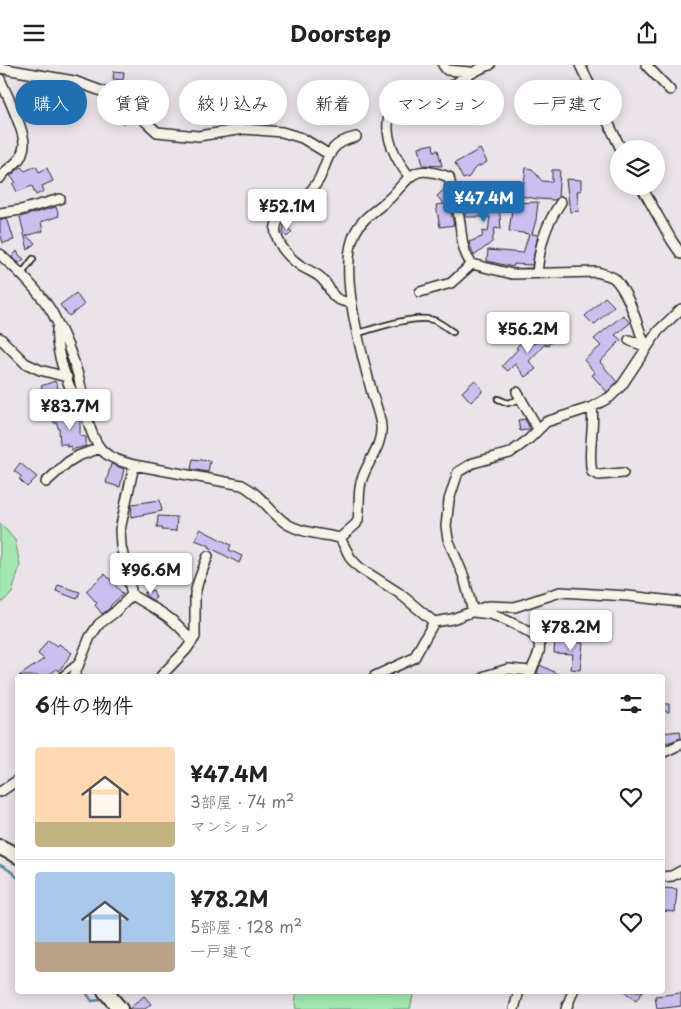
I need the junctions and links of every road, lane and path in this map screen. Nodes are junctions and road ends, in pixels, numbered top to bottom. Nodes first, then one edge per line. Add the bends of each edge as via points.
1 (443, 65) edge
2 (490, 65) edge
3 (580, 65) edge
4 (646, 65) edge
5 (0, 67) edge
6 (470, 72) junction
7 (0, 79) edge
8 (670, 89) dead end
9 (356, 137) dead end
10 (617, 140) edge
11 (330, 155) junction
12 (2, 173) edge
13 (409, 176) junction
14 (646, 195) edge
15 (60, 199) dead end
16 (561, 202) dead end
17 (0, 213) edge
18 (0, 254) edge
19 (681, 254) edge
20 (33, 259) dead end
21 (472, 265) junction
22 (537, 273) junction
23 (21, 275) junction
24 (420, 292) dead end
25 (352, 303) junction
26 (681, 309) edge
27 (58, 325) junction
28 (453, 332) dead end
29 (358, 333) junction
30 (0, 338) edge
31 (629, 340) dead end
32 (646, 347) junction
33 (67, 377) junction
34 (519, 396) joint
35 (498, 399) dead end
36 (592, 407) junction
37 (87, 412) junction
38 (538, 429) junction
39 (100, 448) junction
40 (134, 465) junction
41 (623, 473) dead end
42 (46, 482) dead end
43 (340, 538) junction
44 (208, 556) dead end
45 (132, 595) junction
46 (681, 602) edge
47 (474, 612) junction
48 (434, 622) junction
49 (192, 642) junction
50 (80, 661) junction
51 (63, 674) dead end
52 (75, 674) edge
53 (163, 674) edge
54 (380, 674) edge
55 (492, 674) edge
56 (530, 674) edge
57 (681, 744) edge
58 (665, 752) edge
59 (15, 782) edge
60 (0, 792) edge
61 (0, 847) edge
62 (15, 854) edge
63 (681, 871) edge
64 (665, 877) edge
65 (108, 994) edge
66 (518, 994) edge
67 (572, 994) edge
68 (120, 1009) edge
69 (514, 1009) edge
70 (566, 1009) edge

1 - 6 street via 447,70
2 - 6 street
3 - 10 street
4 - 8 street
5 - 11 street via 74,81 106,93 122,100 157,132 198,136 244,129 282,132 302,138
6 - 13 street via 442,92 388,116 389,138
7 - 12 street via 24,145 20,158
9 - 11 street via 344,140
11 - 25 street via 318,182 278,221 276,235 286,254 321,278 337,299
13 - 21 street via 421,171 449,177 464,247
13 - 25 street via 354,233 349,254
14 - 19 street
15 - 17 street
16 - 22 street via 539,249
18 - 23 street
20 - 23 lane
21 - 22 street via 512,274
21 - 24 street via 451,283
22 - 32 street via 596,272 609,275 625,296
23 - 27 street via 44,301
25 - 29 street
26 - 32 street
27 - 33 street via 56,342
27 - 37 street via 78,373
28 - 29 lane via 437,321 426,319
29 - 43 street via 381,426 380,441 361,481 358,520
30 - 33 street via 25,363
31 - 32 street
32 - 36 street via 622,385 610,397
33 - 37 street via 78,403
34 - 35 lane via 508,403
34 - 38 street
36 - 38 street via 552,420
36 - 41 street via 592,472 599,475
37 - 39 street
38 - 47 street via 515,450 473,463 458,472 454,480 446,526
39 - 40 street via 115,459
39 - 42 street via 78,456
40 - 43 street via 242,485 255,493 286,524
40 - 45 street via 120,530
43 - 48 street via 360,568 399,593
44 - 49 street via 195,594 195,637
45 - 49 street via 172,619
45 - 50 street via 99,624
46 - 47 street via 560,592 515,607 488,606
47 - 48 street
47 - 56 street via 495,617 528,632 537,640 537,656
48 - 54 street via 414,659
49 - 53 street
50 - 51 lane
50 - 52 street
55 - 56 street via 508,669
57 - 58 street
59 - 60 street
61 - 62 main road
63 - 64 street
65 - 68 main road
66 - 69 street
67 - 70 street

